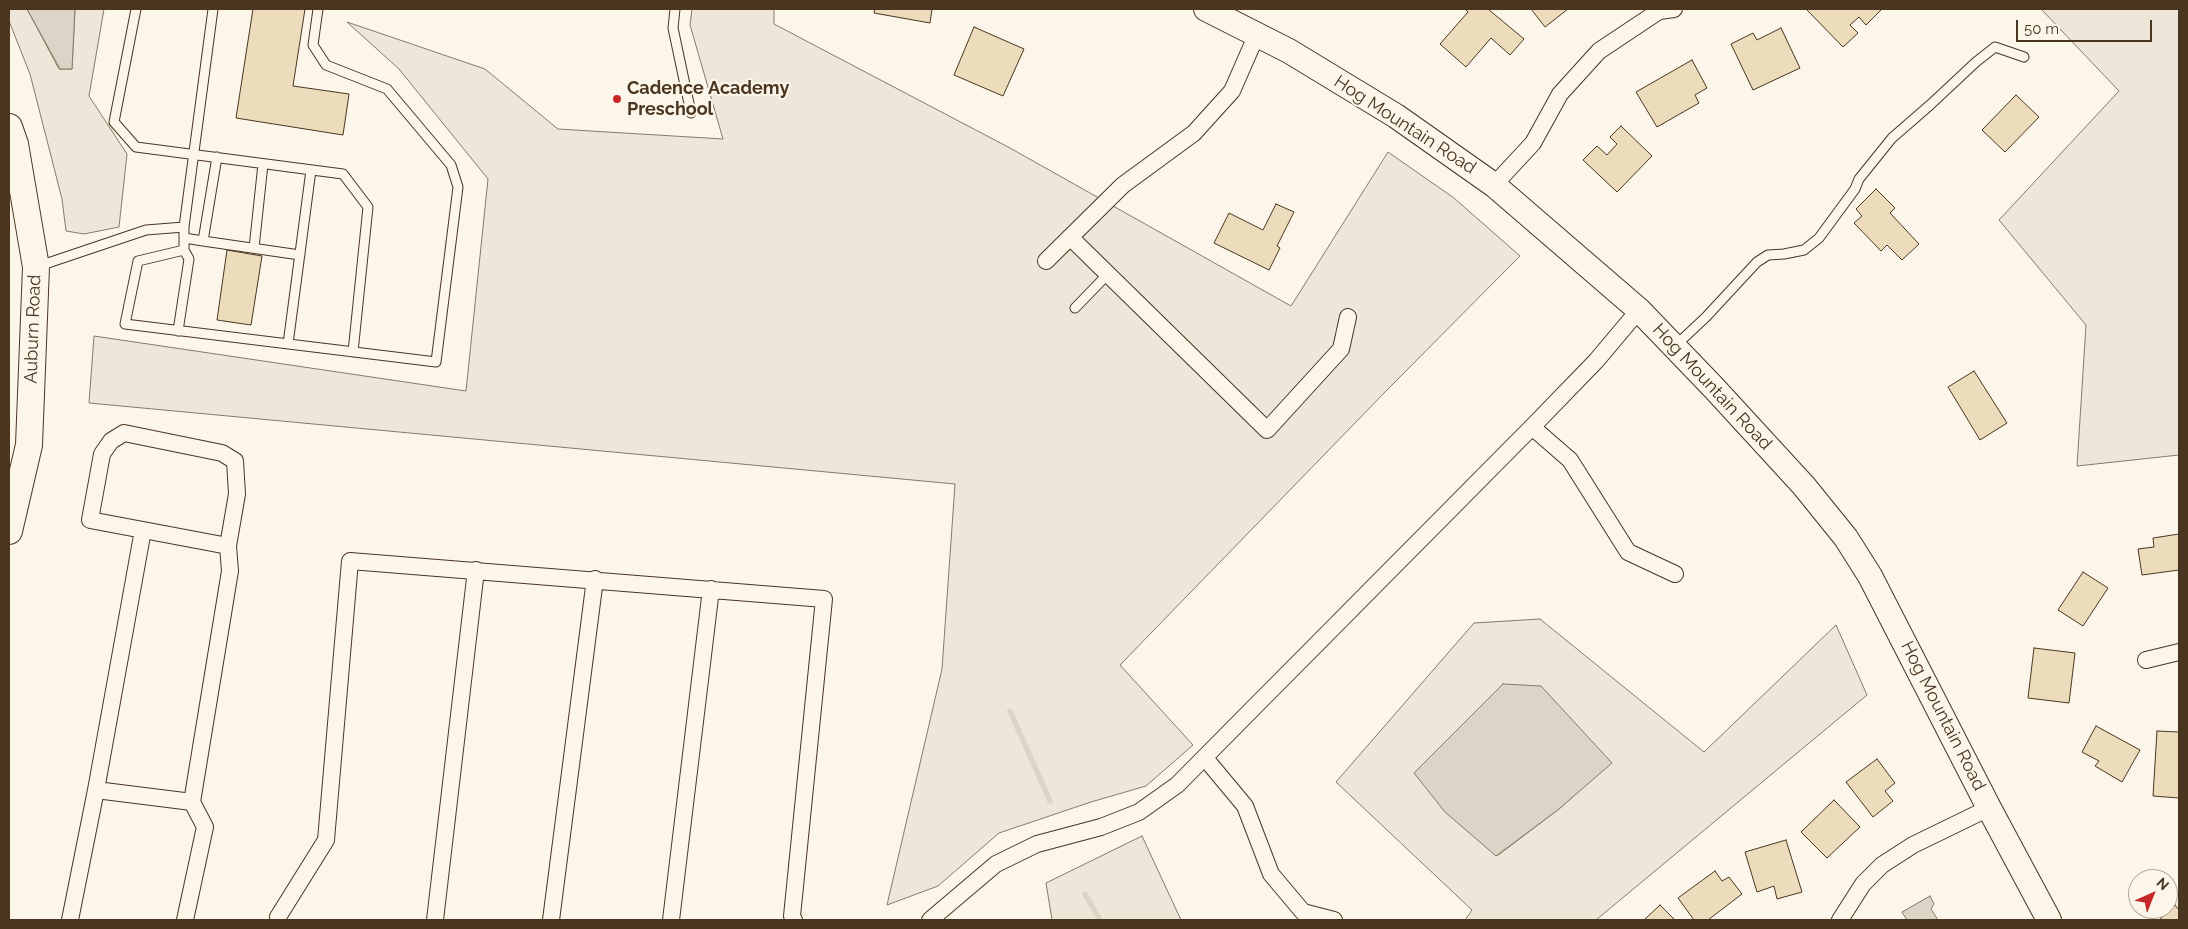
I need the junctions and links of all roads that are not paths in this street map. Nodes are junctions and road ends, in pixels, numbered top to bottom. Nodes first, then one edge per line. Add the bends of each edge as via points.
1 (136, 9) edge
2 (213, 9) edge
3 (318, 9) edge
4 (675, 9) edge
5 (1206, 9) edge
6 (1663, 10) edge
7 (1257, 34) junction
8 (2024, 57) dead end
9 (691, 113) dead end
10 (9, 127) edge
11 (194, 154) junction
12 (218, 157) junction
13 (263, 164) junction
14 (311, 170) junction
15 (1494, 185) junction
16 (184, 227) junction
17 (1070, 237) junction
18 (184, 238) junction
19 (203, 241) junction
20 (254, 248) junction
21 (184, 250) junction
22 (300, 254) junction
23 (1046, 260) dead end
24 (36, 267) junction
25 (1108, 274) junction
26 (1075, 308) dead end
27 (1639, 310) junction
28 (1348, 317) dead end
29 (178, 330) junction
30 (288, 344) junction
31 (1674, 347) junction
32 (352, 352) junction
33 (1532, 427) junction
34 (143, 530) junction
35 (9, 531) edge
36 (228, 546) junction
37 (476, 570) junction
38 (1675, 574) dead end
39 (595, 580) junction
40 (711, 589) junction
41 (2179, 652) edge
42 (2146, 660) dead end
43 (1205, 758) junction
44 (96, 790) junction
45 (192, 802) junction
46 (1989, 808) junction
47 (278, 919) edge
48 (70, 920) edge
49 (185, 920) edge
50 (435, 920) edge
51 (551, 920) edge
52 (671, 920) edge
53 (794, 920) edge
54 (930, 920) edge
55 (1334, 920) edge
56 (1840, 920) edge
57 (2049, 920) edge

1 - 11 lane via 114,122 136,147
2 - 11 lane
3 - 32 lane via 314,45 326,65 387,90 450,165 458,187 436,362
4 - 9 lane via 673,28
5 - 7 street, Hog Mountain Road
6 - 15 street via 1599,51 1560,94 1533,143
7 - 15 street, Hog Mountain Road via 1396,116
7 - 17 street via 1232,90 1194,133 1123,185
8 - 31 lane via 1996,47 1976,62 1892,138 1818,238 1804,250 1768,255 1757,262
10 - 24 main road, Auburn Road via 15,144
11 - 12 lane
11 - 16 lane
12 - 13 lane
12 - 19 lane
13 - 14 lane
13 - 20 lane
14 - 22 lane
14 - 32 lane via 343,174 368,207
15 - 27 street, Hog Mountain Road
16 - 18 lane
16 - 24 lane via 146,230
17 - 23 street
17 - 25 street
18 - 19 lane
18 - 21 lane
19 - 20 lane
20 - 22 lane
21 - 29 lane via 189,259
21 - 29 lane via 138,261 125,324
22 - 30 lane
24 - 35 main road, Auburn Road via 29,446
25 - 26 lane
25 - 28 street via 1266,430 1341,350
27 - 31 street, Hog Mountain Road
27 - 33 street via 1596,361
29 - 30 lane
30 - 32 lane
31 - 46 street, Hog Mountain Road via 1804,486 1846,538 1880,592
33 - 38 street via 1570,460 1628,552
33 - 43 street
34 - 36 street
34 - 36 street via 90,520 102,454 111,441 124,433 222,453 235,461 237,494
34 - 44 street
36 - 45 street via 230,571
37 - 39 street
37 - 47 street via 350,561 326,840
37 - 50 street
39 - 40 street
39 - 51 street
40 - 52 street
40 - 53 street via 824,599
41 - 42 street
43 - 54 street via 1177,785 1139,812 1101,827 1037,844 996,864
43 - 55 street via 1245,806 1271,874 1303,912
44 - 45 street
44 - 48 street
45 - 49 street via 205,827
46 - 56 street via 1913,845 1882,865 1863,884
46 - 57 street, Hog Mountain Road

